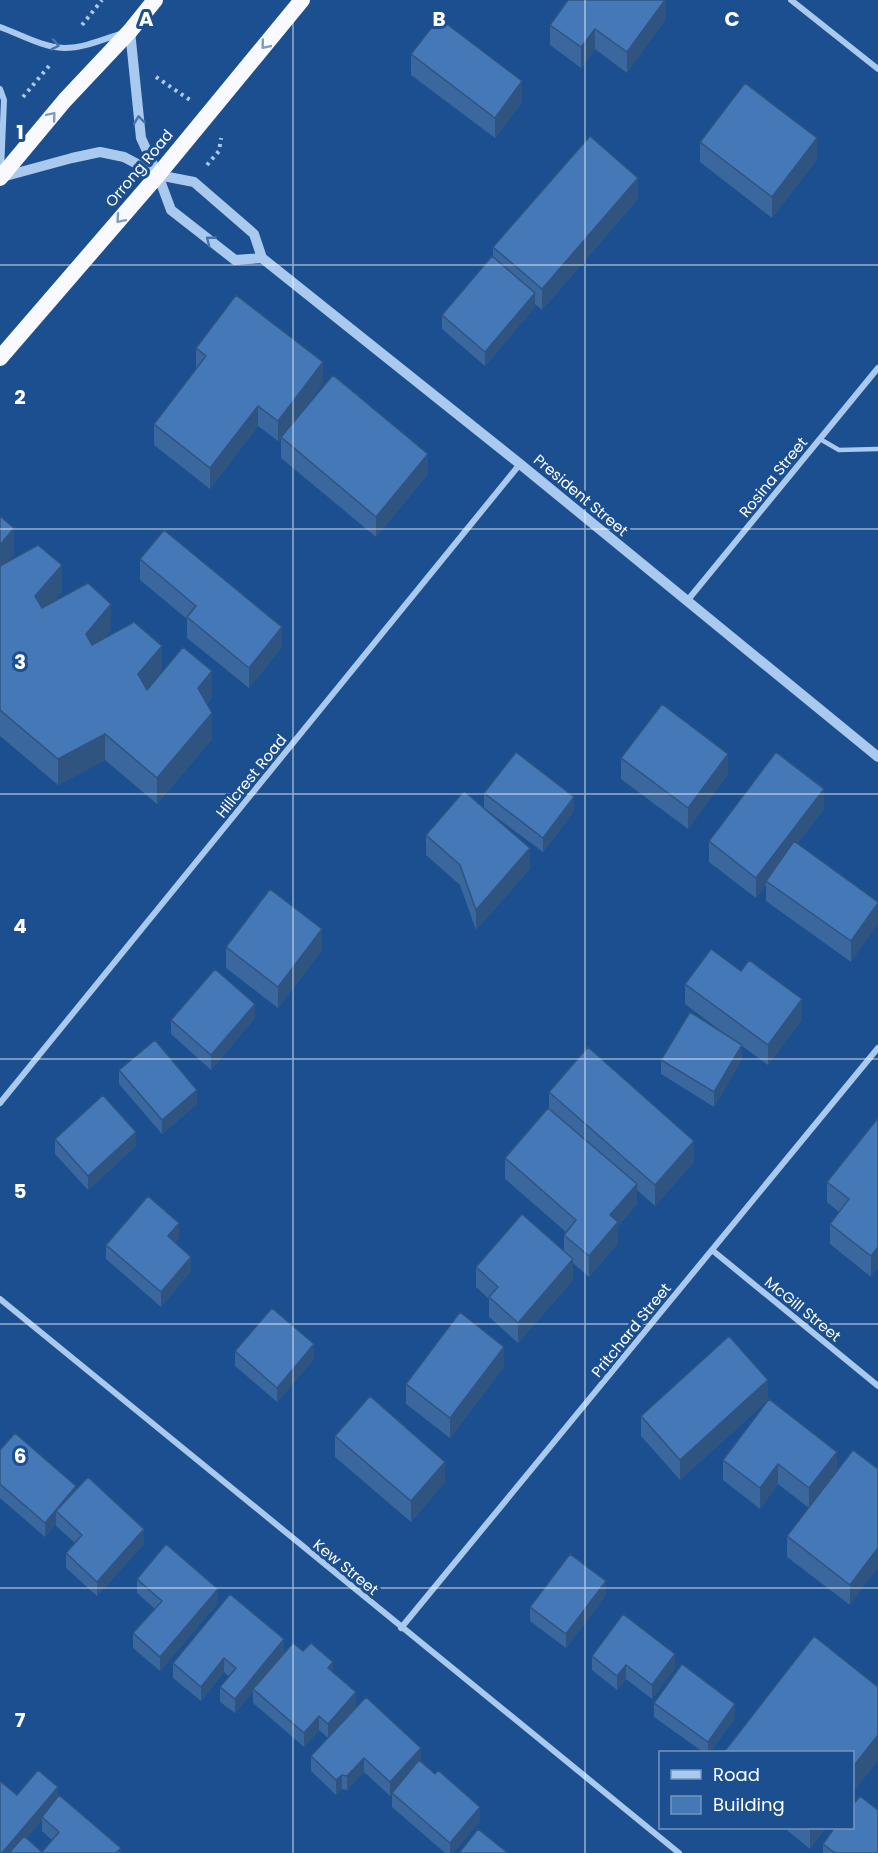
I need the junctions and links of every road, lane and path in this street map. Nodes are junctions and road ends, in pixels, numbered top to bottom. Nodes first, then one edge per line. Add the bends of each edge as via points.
1 (155, 0) edge
2 (302, 0) edge
3 (791, 0) edge
4 (0, 27) edge
5 (130, 31) junction
6 (878, 69) edge
7 (0, 89) edge
8 (158, 175) junction
9 (0, 178) edge
10 (262, 258) junction
11 (0, 358) edge
12 (878, 368) edge
13 (820, 439) junction
14 (878, 449) edge
15 (520, 464) junction
16 (687, 602) junction
17 (878, 757) edge
18 (878, 1048) edge
19 (0, 1103) edge
20 (712, 1250) junction
21 (0, 1299) edge
22 (878, 1386) edge
23 (401, 1628) junction
24 (679, 1853) edge

1 - 5 highway
2 -> 8 highway, Orrong Road
3 - 6 street
4 -> 5 street via 63,48 96,43
8 -> 5 street via 141,138
9 -> 5 highway
7 - 9 street via 4,100
8 - 9 street, President Street via 124,158 100,152
8 - 10 street, President Street via 194,182 254,234
10 -> 8 street via 236,260 171,210
8 -> 11 highway, Orrong Road
10 - 15 street, President Street
12 - 13 street, Rosina Street
13 - 14 lane via 839,450
13 - 16 street, Rosina Street
15 - 16 street, President Street
15 - 19 street, Hillcrest Road
16 - 17 street, President Street
18 - 20 street, Pritchard Street
20 - 22 street, McGill Street
20 - 23 street, Pritchard Street
21 - 23 street, Kew Street
23 - 24 street, Kew Street

